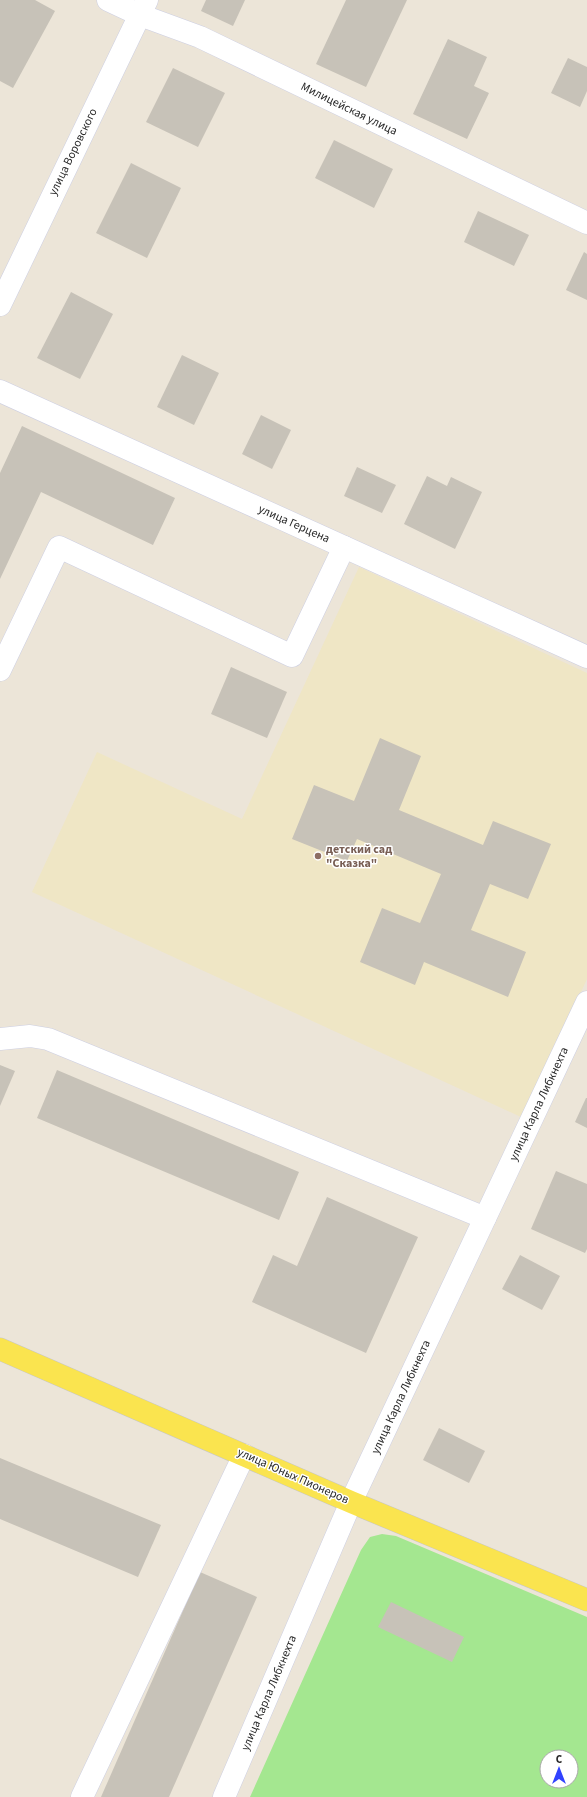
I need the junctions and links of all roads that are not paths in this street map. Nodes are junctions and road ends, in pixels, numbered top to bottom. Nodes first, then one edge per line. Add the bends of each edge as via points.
1 (108, 0) edge
2 (144, 8) edge
3 (587, 223) edge
4 (0, 305) edge
5 (0, 392) edge
6 (344, 547) junction
7 (587, 657) edge
8 (0, 670) edge
9 (587, 1002) edge
10 (0, 1039) edge
11 (485, 1218) junction
12 (0, 1349) edge
13 (244, 1456) junction
14 (351, 1502) junction
15 (587, 1600) edge
16 (82, 1797) edge
17 (224, 1797) edge

1 - 2 street, Милицейская улица
2 - 3 street, Милицейская улица
2 - 4 street, улица Воровского
5 - 6 street, улица Герцена
6 - 7 street, улица Герцена
6 - 8 street via 292,656 59,547
9 - 11 street, улица Карла Либкнехта
10 - 11 street via 30,1036 48,1039
11 - 14 street, улица Карла Либкнехта
12 - 13 main road, улица Юных Пионеров
13 - 14 main road, улица Юных Пионеров
13 - 16 street
14 - 15 main road, улица Юных Пионеров
14 - 17 street, улица Карла Либкнехта

